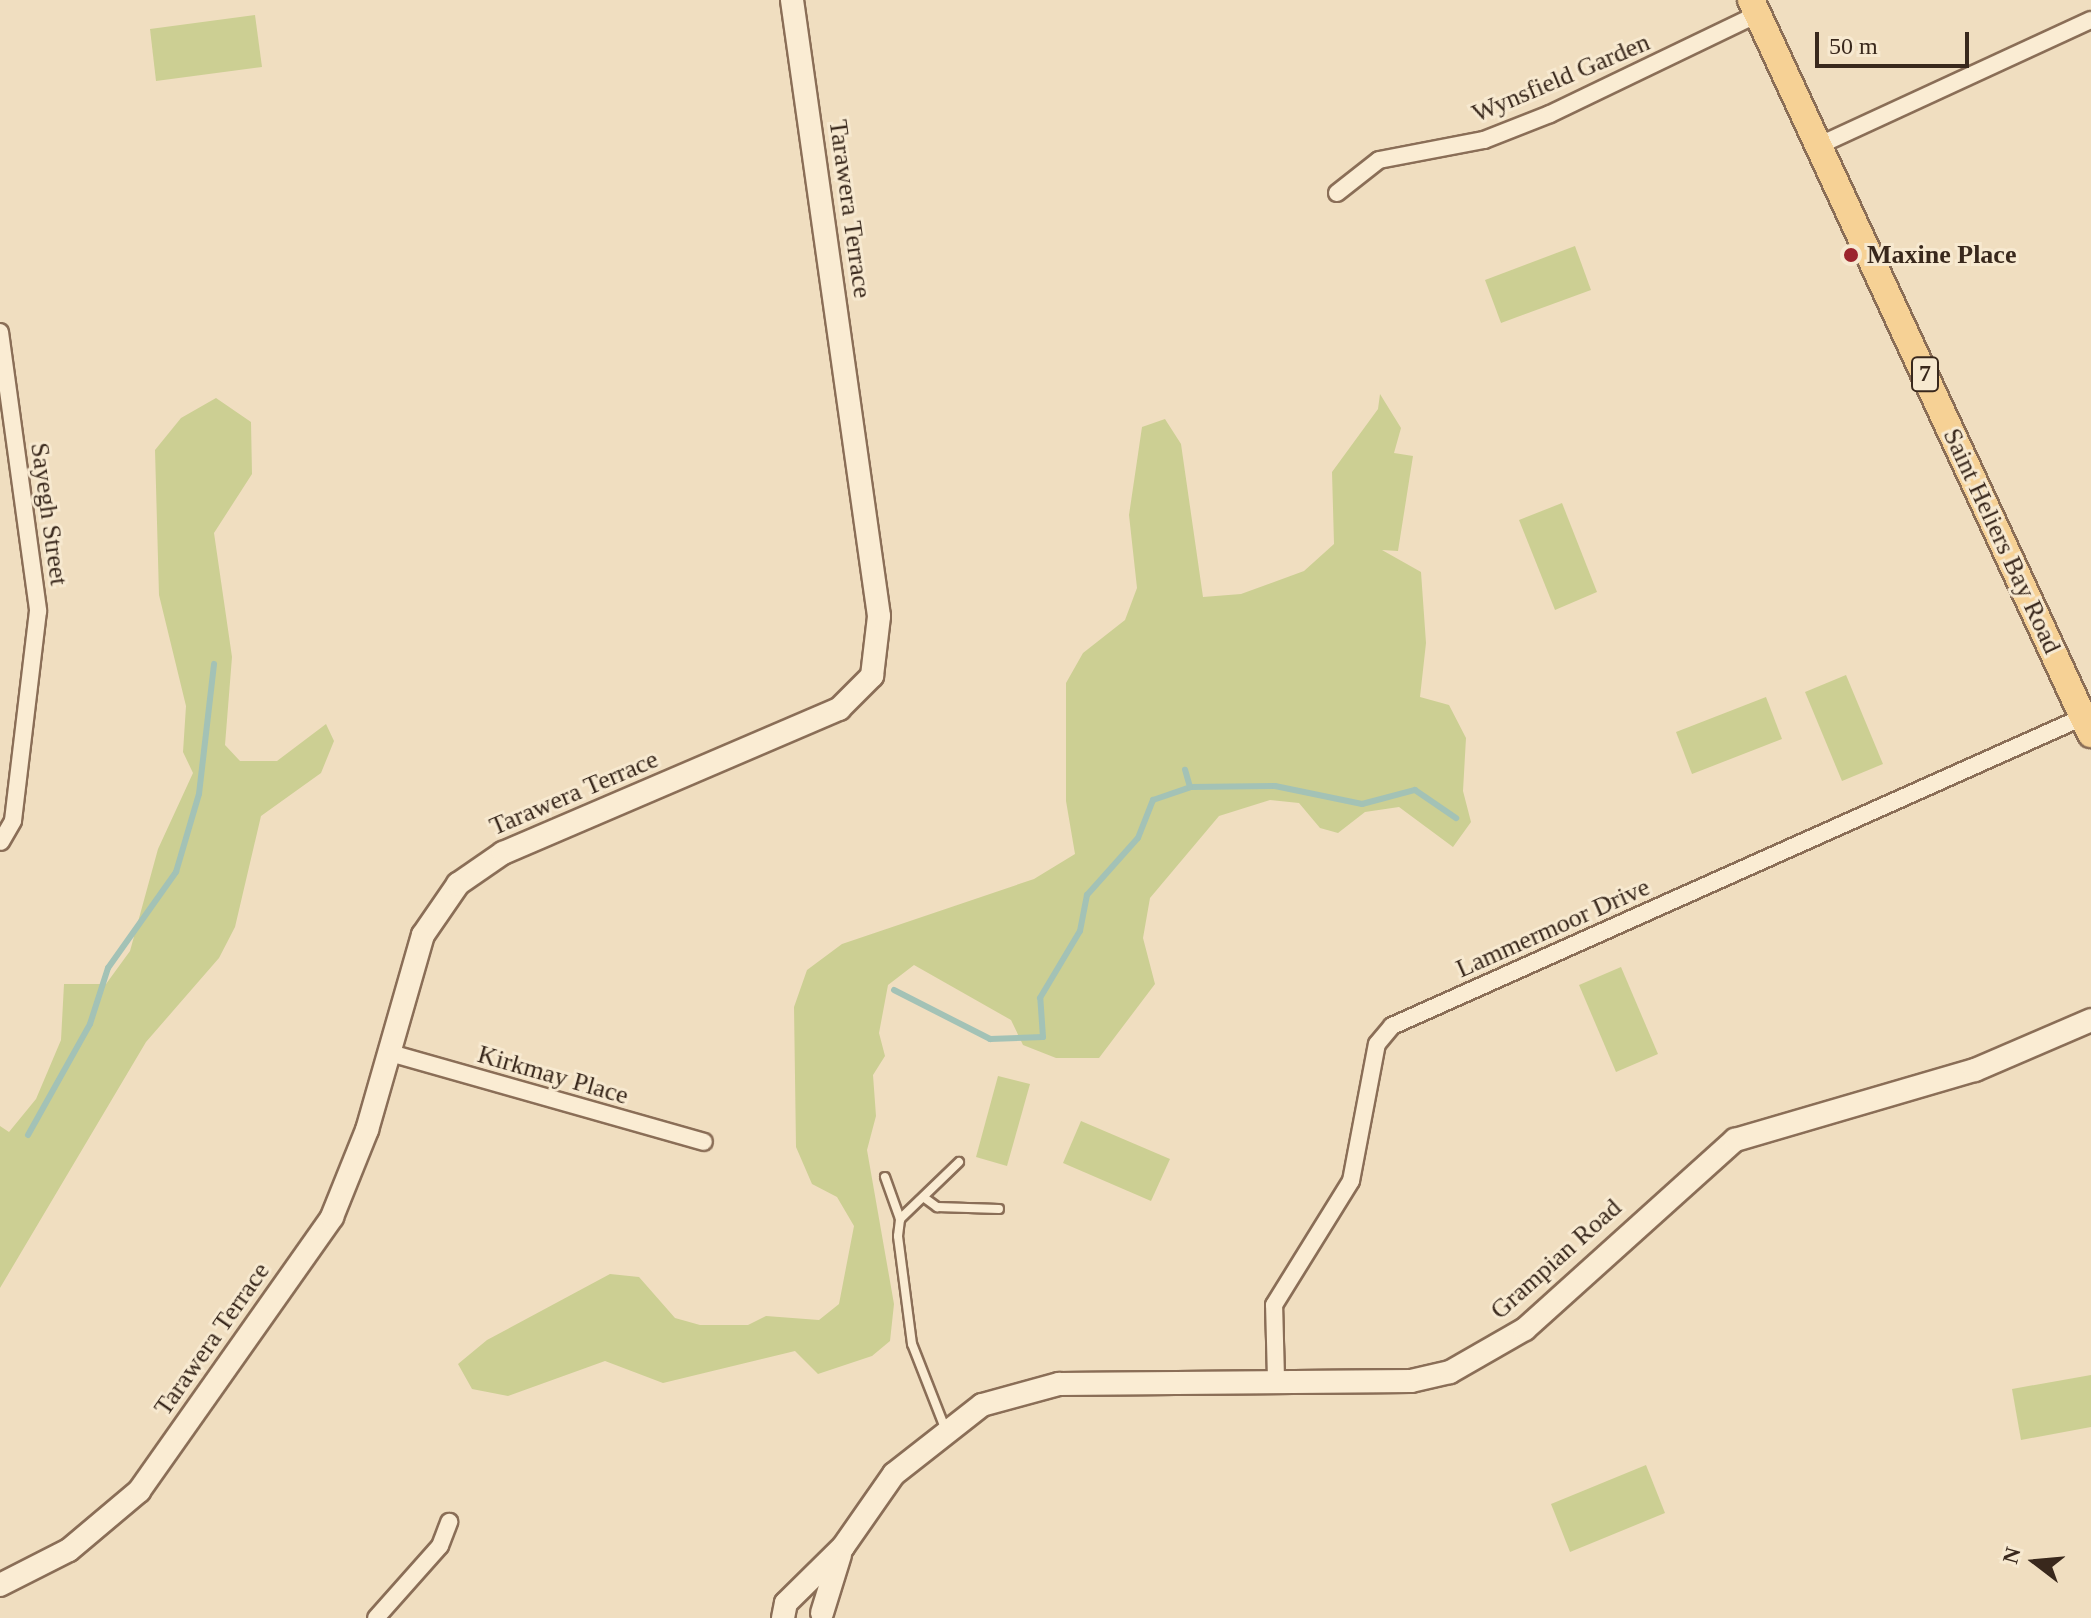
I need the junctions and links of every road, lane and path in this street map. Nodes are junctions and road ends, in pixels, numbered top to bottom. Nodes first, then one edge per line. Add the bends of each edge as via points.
1 (792, 0) edge
2 (1755, 7) edge
3 (2091, 20) edge
4 (1820, 145) junction
5 (1337, 193) dead end
6 (0, 332) edge
7 (2087, 725) edge
8 (1, 842) edge
9 (2091, 1020) edge
10 (390, 1053) junction
11 (704, 1142) dead end
12 (959, 1162) dead end
13 (885, 1177) dead end
14 (926, 1199) junction
15 (999, 1209) dead end
16 (900, 1219) junction
17 (1276, 1379) junction
18 (945, 1428) junction
19 (449, 1522) dead end
20 (843, 1547) junction
21 (0, 1585) edge
22 (785, 1610) edge
23 (822, 1615) edge
24 (376, 1618) edge

1 - 10 street, Tarawera Terrace via 879,616 872,676 831,713 473,870 423,935
2 - 4 main road, Saint Heliers Bay Road / 7
2 - 5 street, Wynsfield Garden via 1524,124 1379,160
3 - 4 street
4 - 7 main road, Saint Heliers Bay Road / 7
6 - 8 street, Sayegh Street via 38,611 13,821
7 - 17 street, Lammermoor Drive via 1392,1026 1377,1044 1351,1181 1274,1305
9 - 17 street, Grampian Road via 1975,1070 1735,1140 1525,1329 1464,1366 1411,1381
10 - 11 street, Kirkmay Place
10 - 21 street, Tarawera Terrace via 332,1217 153,1473 89,1536
12 - 14 lane via 935,1179
13 - 16 lane
14 - 15 lane via 937,1207
14 - 16 lane
16 - 18 lane via 912,1344
17 - 18 street, Grampian Road via 1059,1384 1013,1392
18 - 20 street, Grampian Road via 894,1474
19 - 24 street via 440,1546
20 - 22 street, Grampian Road
20 - 23 street, Grampian Road
22 - 23 street via 810,1597

